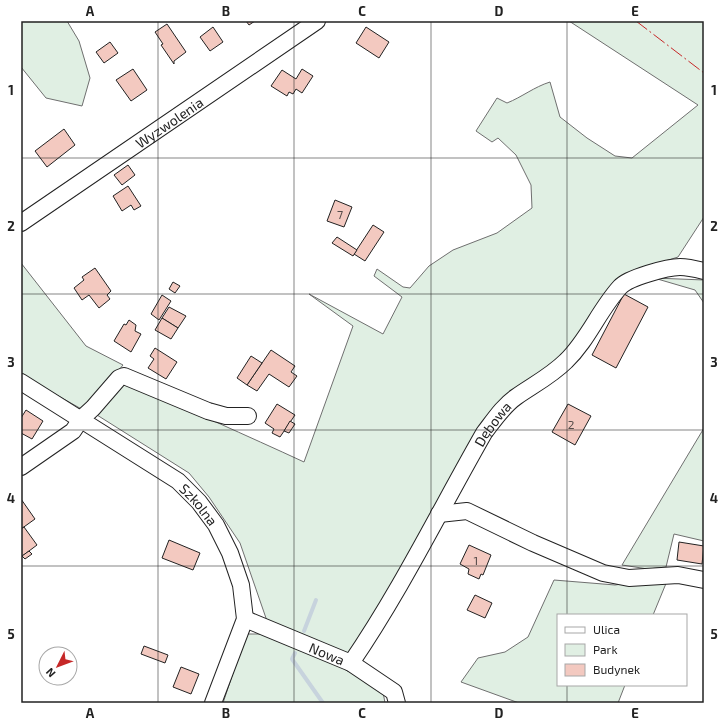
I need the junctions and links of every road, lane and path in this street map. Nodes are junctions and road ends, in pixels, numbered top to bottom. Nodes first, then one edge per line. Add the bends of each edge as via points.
1 (317, 21) edge
2 (21, 223) edge
3 (704, 271) edge
4 (21, 382) edge
5 (248, 416) dead end
6 (81, 419) junction
7 (21, 467) edge
8 (439, 514) junction
9 (704, 580) edge
10 (245, 619) junction
11 (351, 663) junction
12 (213, 703) edge
13 (397, 703) edge

1 - 2 street, Wyzwolenia
3 - 8 street, Dębowa via 679,267 650,273 621,286 568,359 553,373 515,397 499,413 484,433
4 - 6 street, Szkolna
5 - 6 street via 226,416 208,411 124,376 119,378
6 - 7 street via 74,431
6 - 10 street, Szkolna via 178,481 199,502 216,525 230,553 241,585
8 - 9 street via 467,511 603,573 629,578 678,575
8 - 11 street, Dębowa via 375,629
10 - 11 street, Nowa
10 - 12 street, Szkolna
11 - 13 street, Nowa via 394,692

